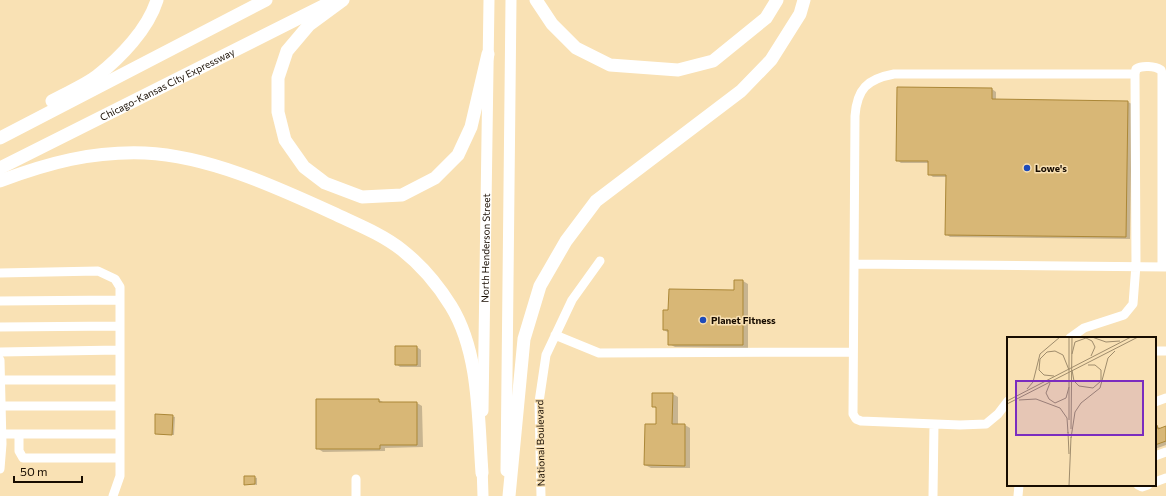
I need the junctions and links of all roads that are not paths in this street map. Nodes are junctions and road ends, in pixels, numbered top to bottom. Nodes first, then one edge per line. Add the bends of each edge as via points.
1 (157, 0) edge
2 (266, 0) edge
3 (335, 0) edge
4 (344, 0) edge
5 (489, 0) edge
6 (511, 0) edge
7 (536, 0) edge
8 (777, 0) edge
9 (804, 0) edge
10 (488, 54) junction
11 (1135, 74) junction
12 (0, 131) edge
13 (0, 138) edge
14 (0, 168) edge
15 (0, 181) edge
16 (600, 261) dead end
17 (854, 264) junction
18 (1136, 265) junction
19 (1164, 267) edge
20 (0, 273) edge
21 (120, 300) junction
22 (0, 301) edge
23 (120, 326) junction
24 (0, 327) edge
25 (555, 335) junction
26 (1071, 337) edge
27 (120, 350) junction
28 (0, 352) edge
29 (853, 352) junction
30 (0, 360) edge
31 (0, 380) edge
32 (120, 380) junction
33 (1166, 398) edge
34 (1007, 402) edge
35 (1156, 402) edge
36 (1, 406) edge
37 (120, 406) junction
38 (934, 424) junction
39 (2, 434) junction
40 (19, 434) junction
41 (120, 434) junction
42 (1, 451) edge
43 (1166, 452) edge
44 (1156, 456) edge
45 (120, 458) junction
46 (0, 469) edge
47 (482, 473) junction
48 (1166, 478) edge
49 (356, 479) dead end
50 (1156, 482) edge
51 (1019, 486) edge
52 (113, 496) edge
53 (356, 496) edge
54 (483, 496) edge
55 (506, 496) edge
56 (509, 496) edge
57 (541, 496) edge
58 (933, 496) edge
59 (1018, 496) edge

1 - 12 highway via 132,43 97,76
2 - 13 highway
3 - 14 highway, Chicago-Kansas City Expressway
4 - 10 highway via 309,25 287,51 278,78 278,112 285,140 304,167 325,183 362,197 402,195 435,178 458,155 471,127
5 - 10 main road, North Henderson Street
6 - 55 main road
7 - 8 highway via 552,24 576,48 610,65 678,70 713,61 766,18
9 - 56 highway via 800,14 771,60 741,90 596,201 566,241 540,286 524,339
10 - 47 main road, North Henderson Street
11 - 17 street via 894,74 877,78 860,92 856,102
11 - 18 street
11 - 19 street via 1139,67 1157,68 1162,73
15 - 47 highway via 70,158 106,153 146,153 189,159 220,168 291,194 362,226 401,250 432,279 451,307 467,340 473,372
16 - 25 street, National Boulevard via 572,300
17 - 18 street
17 - 29 street
18 - 19 street
18 - 26 street via 1133,304 1124,315 1084,328
20 - 21 street via 98,271 115,279 120,287
21 - 22 street
21 - 23 street
23 - 24 street
23 - 27 street
25 - 29 street via 599,353
25 - 57 street, National Boulevard via 546,355 539,402
27 - 28 street
27 - 32 street
29 - 38 street via 853,414 856,419
30 - 31 street
31 - 32 street
31 - 36 street
32 - 37 street
33 - 35 street
34 - 38 street via 986,424
36 - 37 street
36 - 39 street
37 - 41 street
38 - 58 street
39 - 40 street
39 - 42 street
40 - 41 street
40 - 45 street via 19,451 23,458
41 - 45 street
42 - 46 street
43 - 44 street
45 - 52 street via 120,476
47 - 54 main road, North Henderson Street
48 - 50 street
49 - 53 street
51 - 59 street

